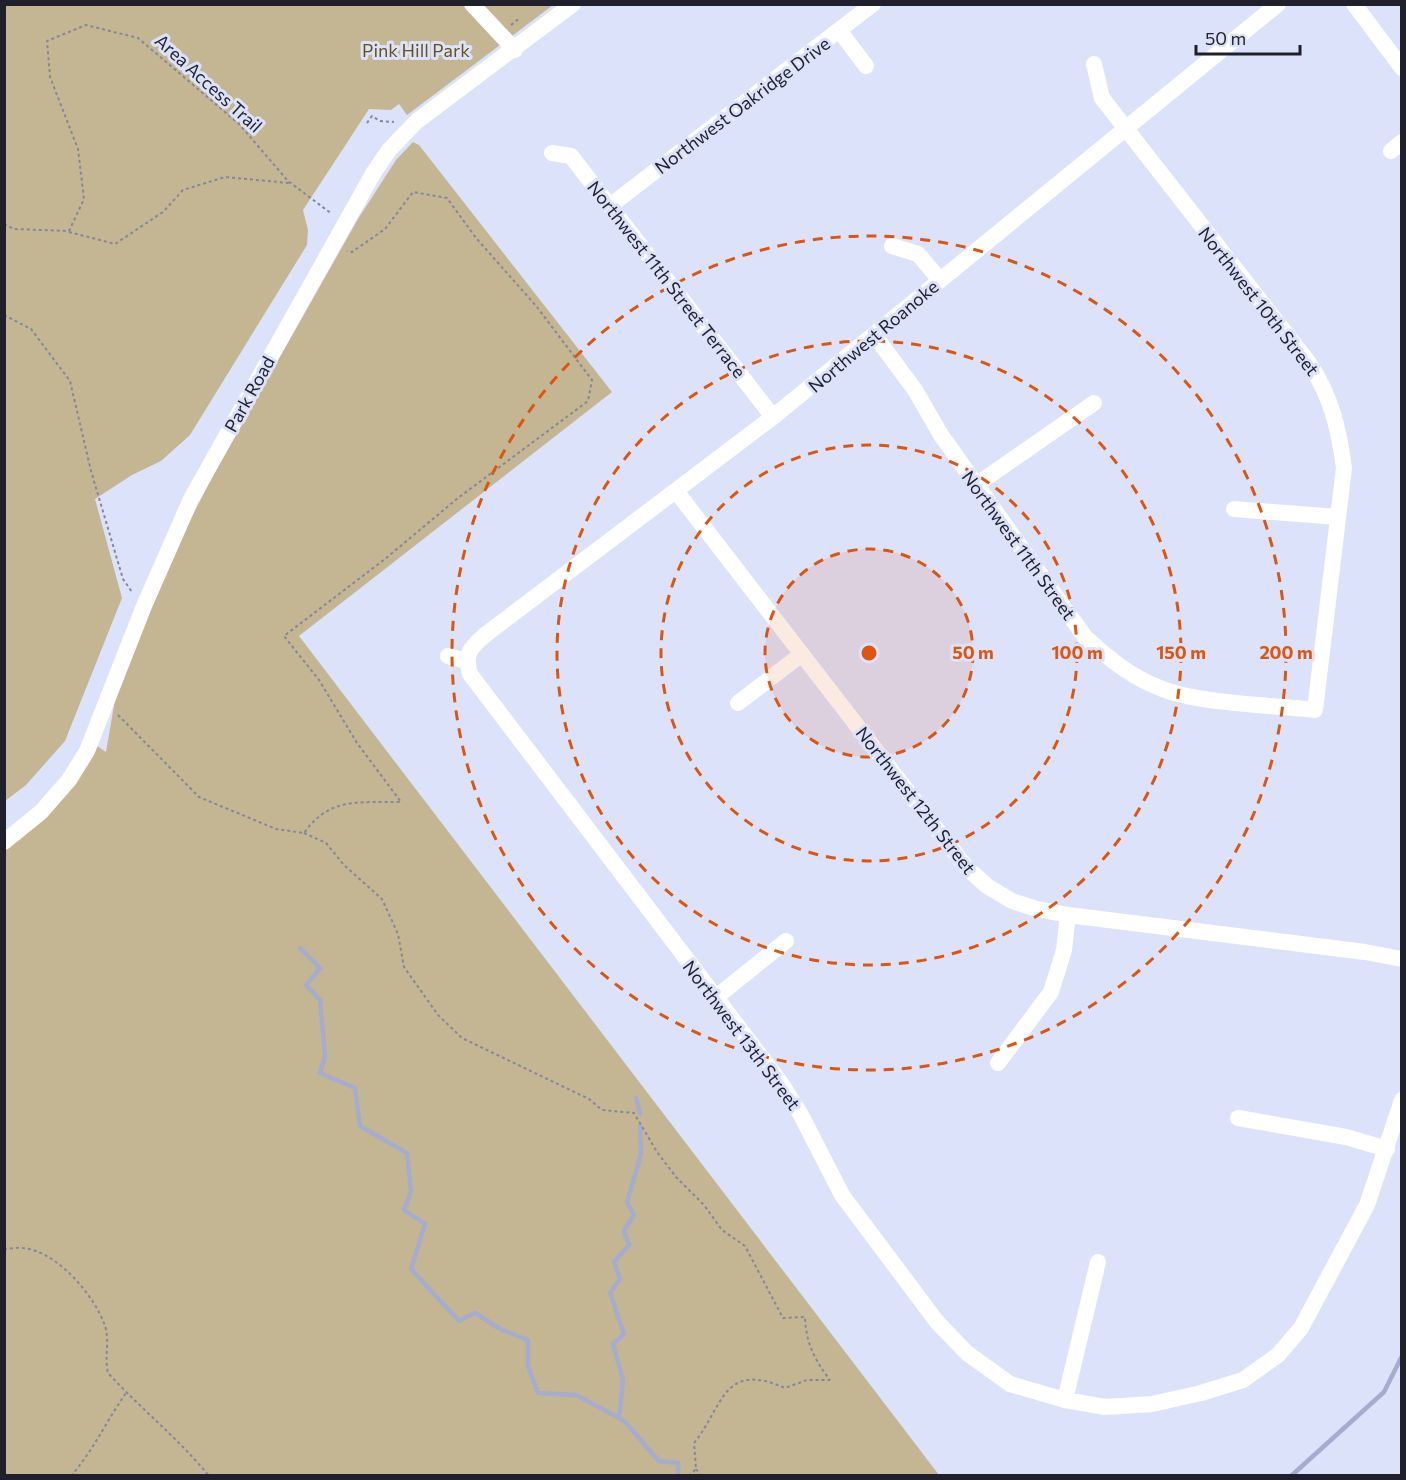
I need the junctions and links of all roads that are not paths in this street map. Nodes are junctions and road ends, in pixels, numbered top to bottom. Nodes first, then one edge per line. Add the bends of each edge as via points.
1 (472, 4) edge
2 (573, 4) edge
3 (873, 4) edge
4 (1278, 4) edge
5 (1354, 4) edge
6 (839, 30) junction
7 (515, 50) junction
8 (1094, 64) dead end
9 (866, 66) dead end
10 (1401, 68) edge
11 (1124, 128) junction
12 (552, 153) dead end
13 (611, 205) junction
14 (892, 246) dead end
15 (940, 280) junction
16 (875, 336) junction
17 (1094, 403) dead end
18 (773, 417) junction
19 (976, 486) junction
20 (676, 491) junction
21 (1234, 509) dead end
22 (1338, 517) junction
23 (802, 654) junction
24 (448, 656) dead end
25 (466, 661) junction
26 (738, 703) dead end
27 (1316, 710) joint
28 (4, 842) edge
29 (1068, 915) junction
30 (786, 941) dead end
31 (1401, 960) edge
32 (715, 998) junction
33 (999, 1064) dead end
34 (1401, 1100) edge
35 (1238, 1118) dead end
36 (1387, 1149) junction
37 (1098, 1262) dead end
38 (1065, 1400) junction

1 - 7 street
2 - 7 street, Park Road
3 - 6 street, Northwest Oakridge Drive
4 - 11 street, Northwest Roanoke
5 - 10 street
6 - 9 street
6 - 13 street, Northwest Oakridge Drive
7 - 28 street, Park Road via 417,122 389,150 344,223 191,499 87,751 69,780 41,812
8 - 11 street, Northwest 10th Street via 1102,98
11 - 15 street, Northwest Roanoke
11 - 22 street, Northwest 10th Street via 1322,382 1332,404 1344,468
12 - 13 street, Northwest 11th Street Terrace via 571,156
13 - 18 street, Northwest 11th Street Terrace
14 - 15 street via 918,254
15 - 16 street, Northwest Roanoke
16 - 18 street, Northwest Roanoke
16 - 19 street, Northwest 11th Street via 915,390
17 - 19 street
18 - 20 street, Northwest Roanoke
19 - 27 street, Northwest 11th Street via 1085,637 1136,677 1189,696
20 - 23 street, Northwest 12th Street
20 - 25 street, Northwest Roanoke via 485,635 468,652
21 - 22 street
22 - 27 street, Northwest 10th Street
23 - 26 street
23 - 29 street, Northwest 12th Street via 966,867 1012,901
24 - 25 street
25 - 32 street, Northwest 13th Street via 470,674
29 - 31 street, Northwest 12th Street via 1365,952
29 - 33 street via 1064,950 1051,992
30 - 32 street
32 - 38 street, Northwest 13th Street via 781,1083 842,1195 937,1323 967,1353 1010,1384
34 - 36 street, Northwest 13th Street
35 - 36 street via 1346,1137
36 - 38 street, Northwest 13th Street via 1367,1205 1301,1328 1278,1355 1243,1380 1152,1404 1105,1407
37 - 38 street

